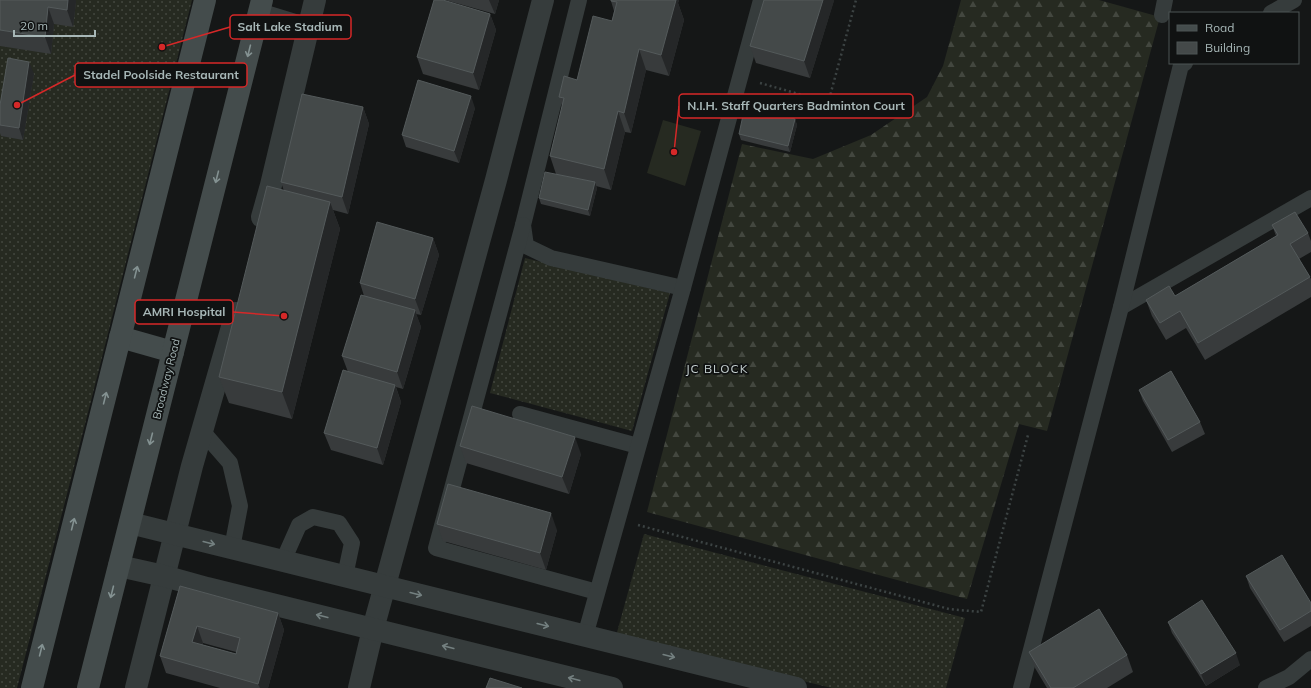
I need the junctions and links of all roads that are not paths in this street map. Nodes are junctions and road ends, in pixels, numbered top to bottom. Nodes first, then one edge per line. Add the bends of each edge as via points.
1 (205, 0) edge
2 (315, 0) edge
3 (543, 0) edge
4 (579, 0) edge
5 (762, 0) edge
6 (1294, 0) edge
7 (260, 7) edge
8 (1273, 12) edge
9 (308, 29) junction
10 (1184, 64) edge
11 (1311, 198) edge
12 (523, 225) junction
13 (257, 237) edge
14 (683, 288) junction
15 (240, 297) edge
16 (1121, 307) junction
17 (120, 337) junction
18 (173, 352) junction
19 (520, 414) dead end
20 (203, 432) junction
21 (638, 446) junction
22 (130, 523) junction
23 (175, 534) junction
24 (232, 548) junction
25 (283, 561) junction
26 (119, 566) junction
27 (164, 576) junction
28 (345, 576) junction
29 (384, 586) junction
30 (597, 592) junction
31 (373, 629) junction
32 (585, 636) junction
33 (1311, 658) edge
34 (32, 688) edge
35 (88, 688) edge
36 (136, 688) edge
37 (359, 688) edge
38 (612, 688) edge
39 (796, 688) edge
40 (1021, 688) edge
41 (1266, 688) edge

17 -> 1 main road
2 - 9 street
3 - 29 street
4 - 12 lane
5 - 14 lane
6 - 8 lane
7 - 9 street
7 -> 18 main road, Broadway Road
9 - 13 street
10 - 16 lane via 1181,66
11 - 16 lane
12 - 14 lane via 526,246 551,258
12 - 30 lane via 436,548
14 - 21 lane
15 - 20 street
16 - 40 lane
17 - 18 main road
34 -> 17 main road
18 -> 22 main road, Broadway Road
19 - 21 lane
20 - 23 street
20 - 24 lane via 230,462 240,506
21 - 30 lane
22 - 23 street
22 - 26 main road, Broadway Road
23 -> 24 street
23 - 27 street
24 - 25 street
25 - 28 street
25 - 28 lane via 299,525 313,517 339,523 352,542
26 - 27 street
26 -> 35 main road, Broadway Road
31 -> 27 street
27 - 36 street
28 - 29 street
29 - 31 street
29 -> 32 street
30 - 32 lane
31 - 37 street
38 -> 31 street
32 -> 39 street
33 - 41 lane via 1289,677

